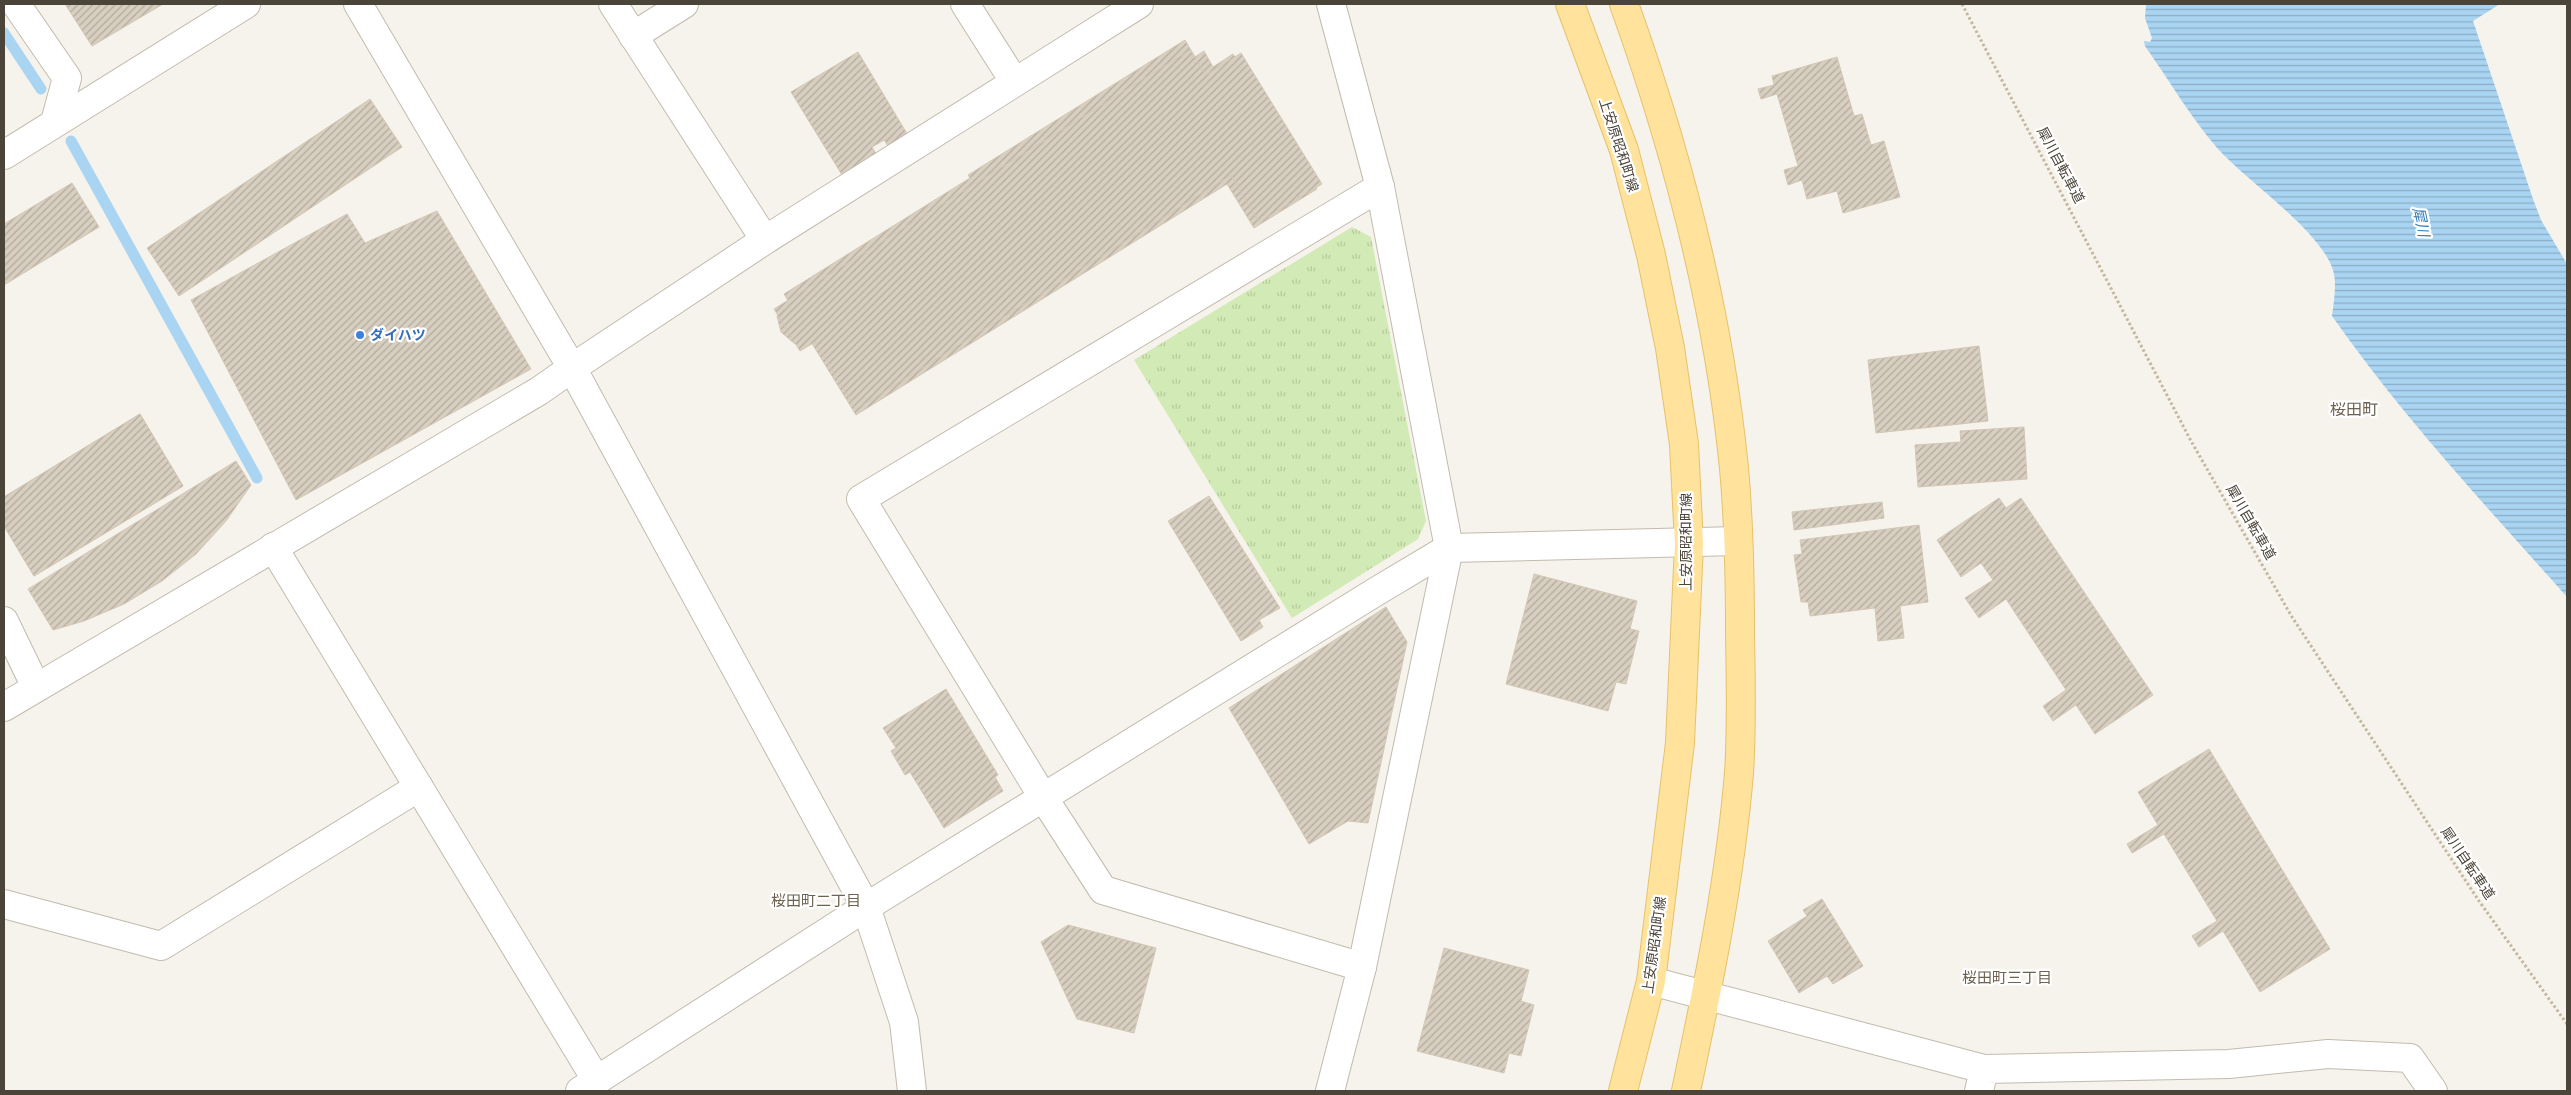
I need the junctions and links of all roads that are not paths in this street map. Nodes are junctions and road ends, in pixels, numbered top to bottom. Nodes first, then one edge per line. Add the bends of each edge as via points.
1 (16, 4) edge
2 (246, 4) edge
3 (358, 4) edge
4 (614, 4) edge
5 (684, 4) edge
6 (965, 4) edge
7 (1139, 4) edge
8 (1331, 4) edge
9 (1570, 4) edge
10 (1624, 4) edge
11 (633, 36) junction
12 (1014, 81) junction
13 (55, 122) junction
14 (4, 155) edge
15 (1380, 187) junction
16 (765, 240) junction
17 (572, 368) junction
18 (1738, 541) junction
19 (1689, 544) junction
20 (273, 547) junction
21 (1449, 548) junction
22 (4, 622) edge
23 (36, 687) junction
24 (4, 707) edge
25 (419, 787) junction
26 (1043, 797) junction
27 (4, 904) edge
28 (866, 908) junction
29 (1362, 967) junction
30 (1651, 981) junction
31 (1706, 996) junction
32 (1982, 1080) edge
33 (588, 1086) edge
34 (912, 1091) edge
35 (1330, 1091) edge
36 (1623, 1091) edge
37 (1686, 1091) edge
38 (2433, 1091) edge

1 - 13 street via 67,78
2 - 13 street
3 - 17 street
4 - 11 street
5 - 11 street
6 - 12 street
7 - 12 street
8 - 15 street
9 - 19 main road, 上安原昭和町線 via 1624,150 1651,255 1670,348 1684,444
10 - 18 main road via 1654,88 1692,224 1716,339 1734,469
11 - 16 street
12 - 16 street
13 - 14 street
15 - 21 street
15 - 26 street via 861,499
16 - 17 street
17 - 20 street via 539,391
17 - 28 street
18 - 19 street
18 - 31 main road via 1739,772 1726,888
19 - 21 street
19 - 30 main road, 上安原昭和町線 via 1680,743
20 - 23 street
20 - 25 street
21 - 26 street
21 - 29 street
22 - 23 street
23 - 24 street
25 - 27 street via 161,946
25 - 33 street
26 - 28 street
26 - 29 street via 1103,890
28 - 33 street
28 - 34 street via 904,1022
29 - 35 street
30 - 31 street
30 - 36 main road, 上安原昭和町線
31 - 32 street
31 - 37 main road
32 - 38 street via 2230,1064 2328,1054 2410,1058

